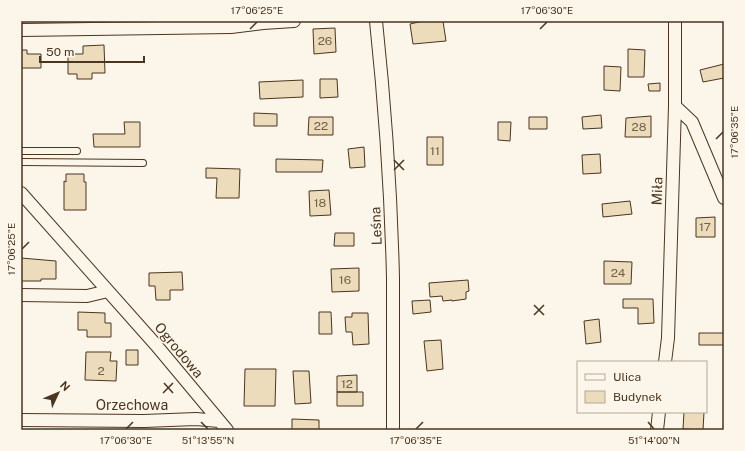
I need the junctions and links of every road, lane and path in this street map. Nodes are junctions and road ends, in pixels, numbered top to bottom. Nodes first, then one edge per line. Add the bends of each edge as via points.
1 (294, 21) edge
2 (376, 21) edge
3 (674, 21) edge
4 (66, 26) edge
5 (21, 30) edge
6 (675, 106) junction
7 (21, 151) edge
8 (77, 151) dead end
9 (21, 162) edge
10 (142, 164) dead end
11 (21, 192) edge
12 (724, 198) edge
13 (108, 291) junction
14 (21, 294) edge
15 (665, 361) edge
16 (659, 413) edge
17 (21, 420) edge
18 (223, 426) edge
19 (393, 430) edge
20 (657, 430) edge

1 - 4 street via 231,27
2 - 19 street, Leśna via 383,88 393,277
3 - 6 street, Miła
4 - 5 street
6 - 12 street via 692,122
6 - 15 street, Miła
7 - 8 lane
9 - 10 lane
11 - 13 street, Ogrodowa
13 - 14 street via 87,296
13 - 18 street, Ogrodowa
16 - 20 street
17 - 18 street, Orzechowa via 196,419

